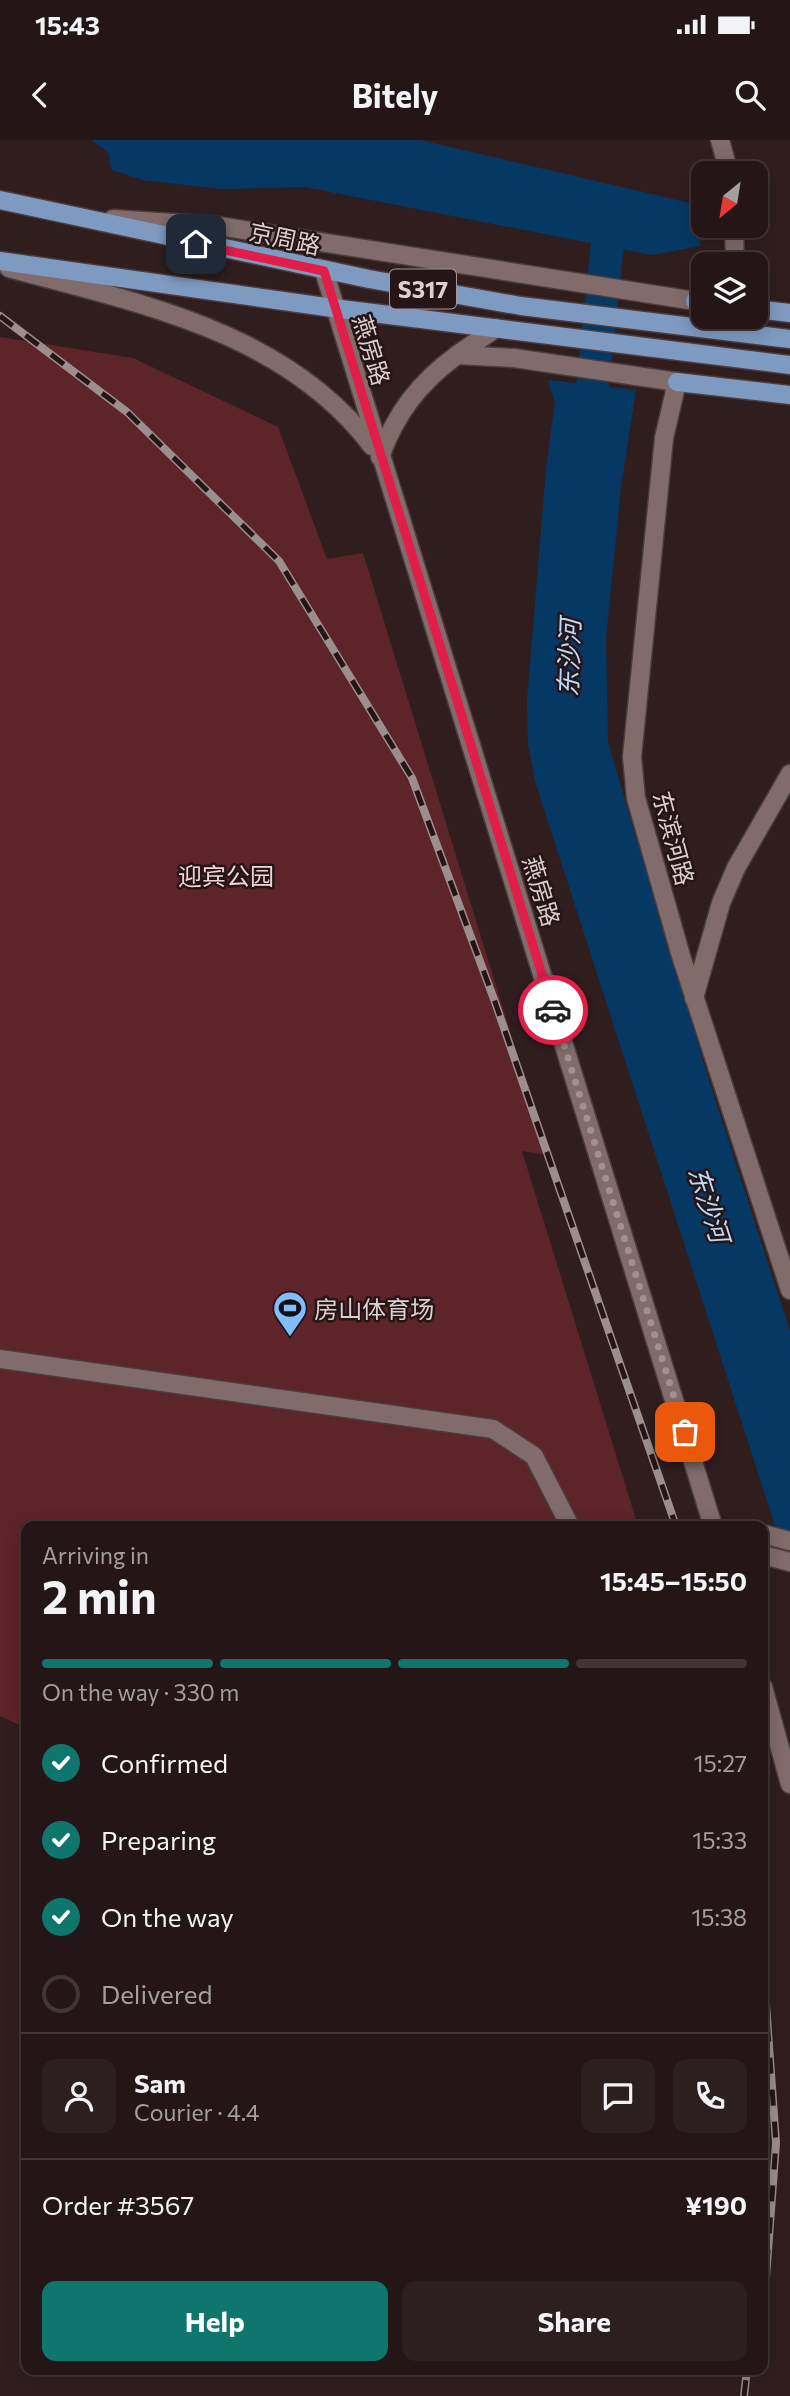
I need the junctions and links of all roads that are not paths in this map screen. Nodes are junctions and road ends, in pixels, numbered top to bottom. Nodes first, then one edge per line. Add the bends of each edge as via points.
1 (720, 140) edge
2 (726, 161) edge
3 (0, 200) edge
4 (80, 216) junction
5 (0, 263) edge
6 (324, 271) junction
7 (691, 300) edge
8 (333, 307) junction
9 (768, 310) edge
10 (790, 313) edge
11 (691, 327) edge
12 (496, 328) junction
13 (707, 329) edge
14 (790, 339) edge
15 (457, 355) junction
16 (790, 365) edge
17 (677, 382) junction
18 (790, 395) edge
19 (380, 457) junction
20 (790, 774) edge
21 (694, 998) junction
22 (790, 1290) edge
23 (0, 1359) edge
24 (567, 1521) edge
25 (712, 1521) edge
26 (768, 1535) edge
27 (790, 1541) edge
28 (768, 1556) edge
29 (790, 1562) edge
30 (768, 1706) edge
31 (790, 1784) edge

1 - 2 street
3 - 4 main road, 京周路 / S317
4 - 6 main road, 京周路 / S317
4 - 7 street via 219,226
5 - 8 main road, S317
5 - 19 street via 196,323 272,356 327,396
6 - 8 street, 燕房路
6 - 11 main road, 京周路 / S317 via 521,306
8 - 12 main road, S317
8 - 19 street, 燕房路
9 - 10 main road
12 - 15 street
12 - 16 main road, S317
13 - 14 main road, 京周路
15 - 17 street via 514,358
15 - 19 street via 406,402
17 - 18 main road
17 - 21 street, 东滨河路 via 664,438 632,757 636,798
19 - 25 street, 燕房路
20 - 21 street via 731,879
21 - 22 street, 东滨河路
23 - 24 street via 493,1429 534,1456
26 - 27 street
28 - 29 street
30 - 31 street

